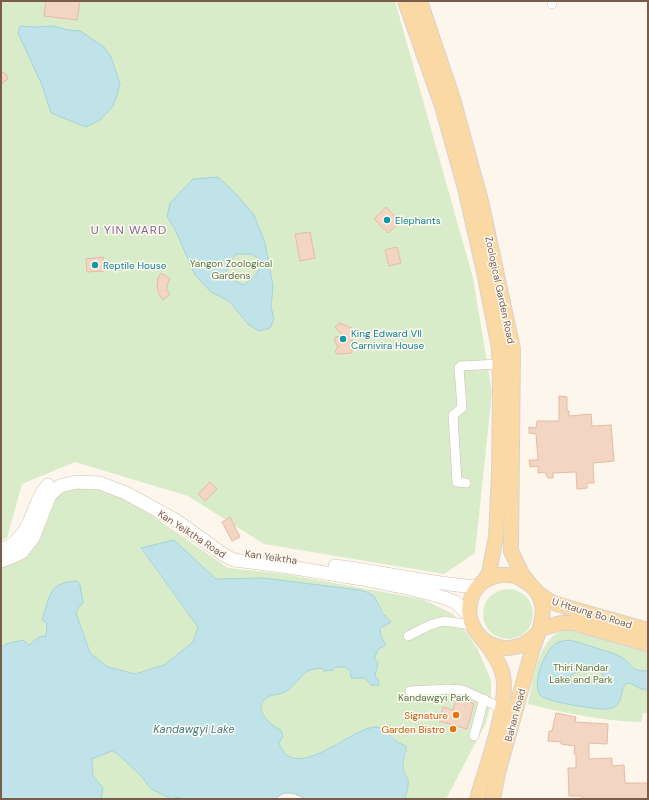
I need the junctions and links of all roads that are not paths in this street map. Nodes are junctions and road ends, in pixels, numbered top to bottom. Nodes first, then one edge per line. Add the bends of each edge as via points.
1 (405, 1) edge
2 (420, 1) edge
3 (499, 364) junction
4 (466, 483) dead end
5 (196, 530) junction
6 (9, 550) edge
7 (1, 561) edge
8 (481, 584) junction
9 (534, 588) junction
10 (471, 621) junction
11 (540, 630) junction
12 (648, 630) edge
13 (408, 636) dead end
14 (483, 640) junction
15 (648, 644) edge
16 (410, 691) dead end
17 (484, 699) junction
18 (501, 708) junction
19 (474, 736) dead end
20 (477, 799) edge
21 (493, 799) edge

1 - 3 main road, Zoological Garden Road via 442,106 465,188 497,338
2 - 9 main road, Zoological Garden Road via 453,99 481,201 513,349 511,551 516,565
3 - 4 street via 459,368 462,408 453,415 457,482
3 - 8 main road, Zoological Garden Road via 496,537 489,573
5 - 6 main road, Kan Yeiktha Road via 126,493 100,483 76,482 60,486 50,495 33,538 22,552
5 - 8 main road, Kan Yeiktha via 235,552 450,584
5 - 10 main road, Kan Yeiktha Road via 224,556 234,560 347,576 412,589 455,602
6 - 7 main road, Kan Yeiktha Road
8 - 9 main road via 495,576 507,574 519,577
8 - 10 main road via 469,608
9 - 11 main road via 542,602
9 - 12 main road, U Htaung Bo Road via 551,602
10 - 13 street via 444,621
10 - 14 main road via 476,633
11 - 14 main road via 521,645 511,648 501,648
11 - 15 main road, U Htaung Bo Road via 561,623 573,623
11 - 21 main road, Bahan Road via 498,773
14 - 18 main road, Bahan Road via 498,660 503,674
16 - 17 street via 463,690
17 - 18 street
17 - 19 street
18 - 20 main road, Bahan Road

